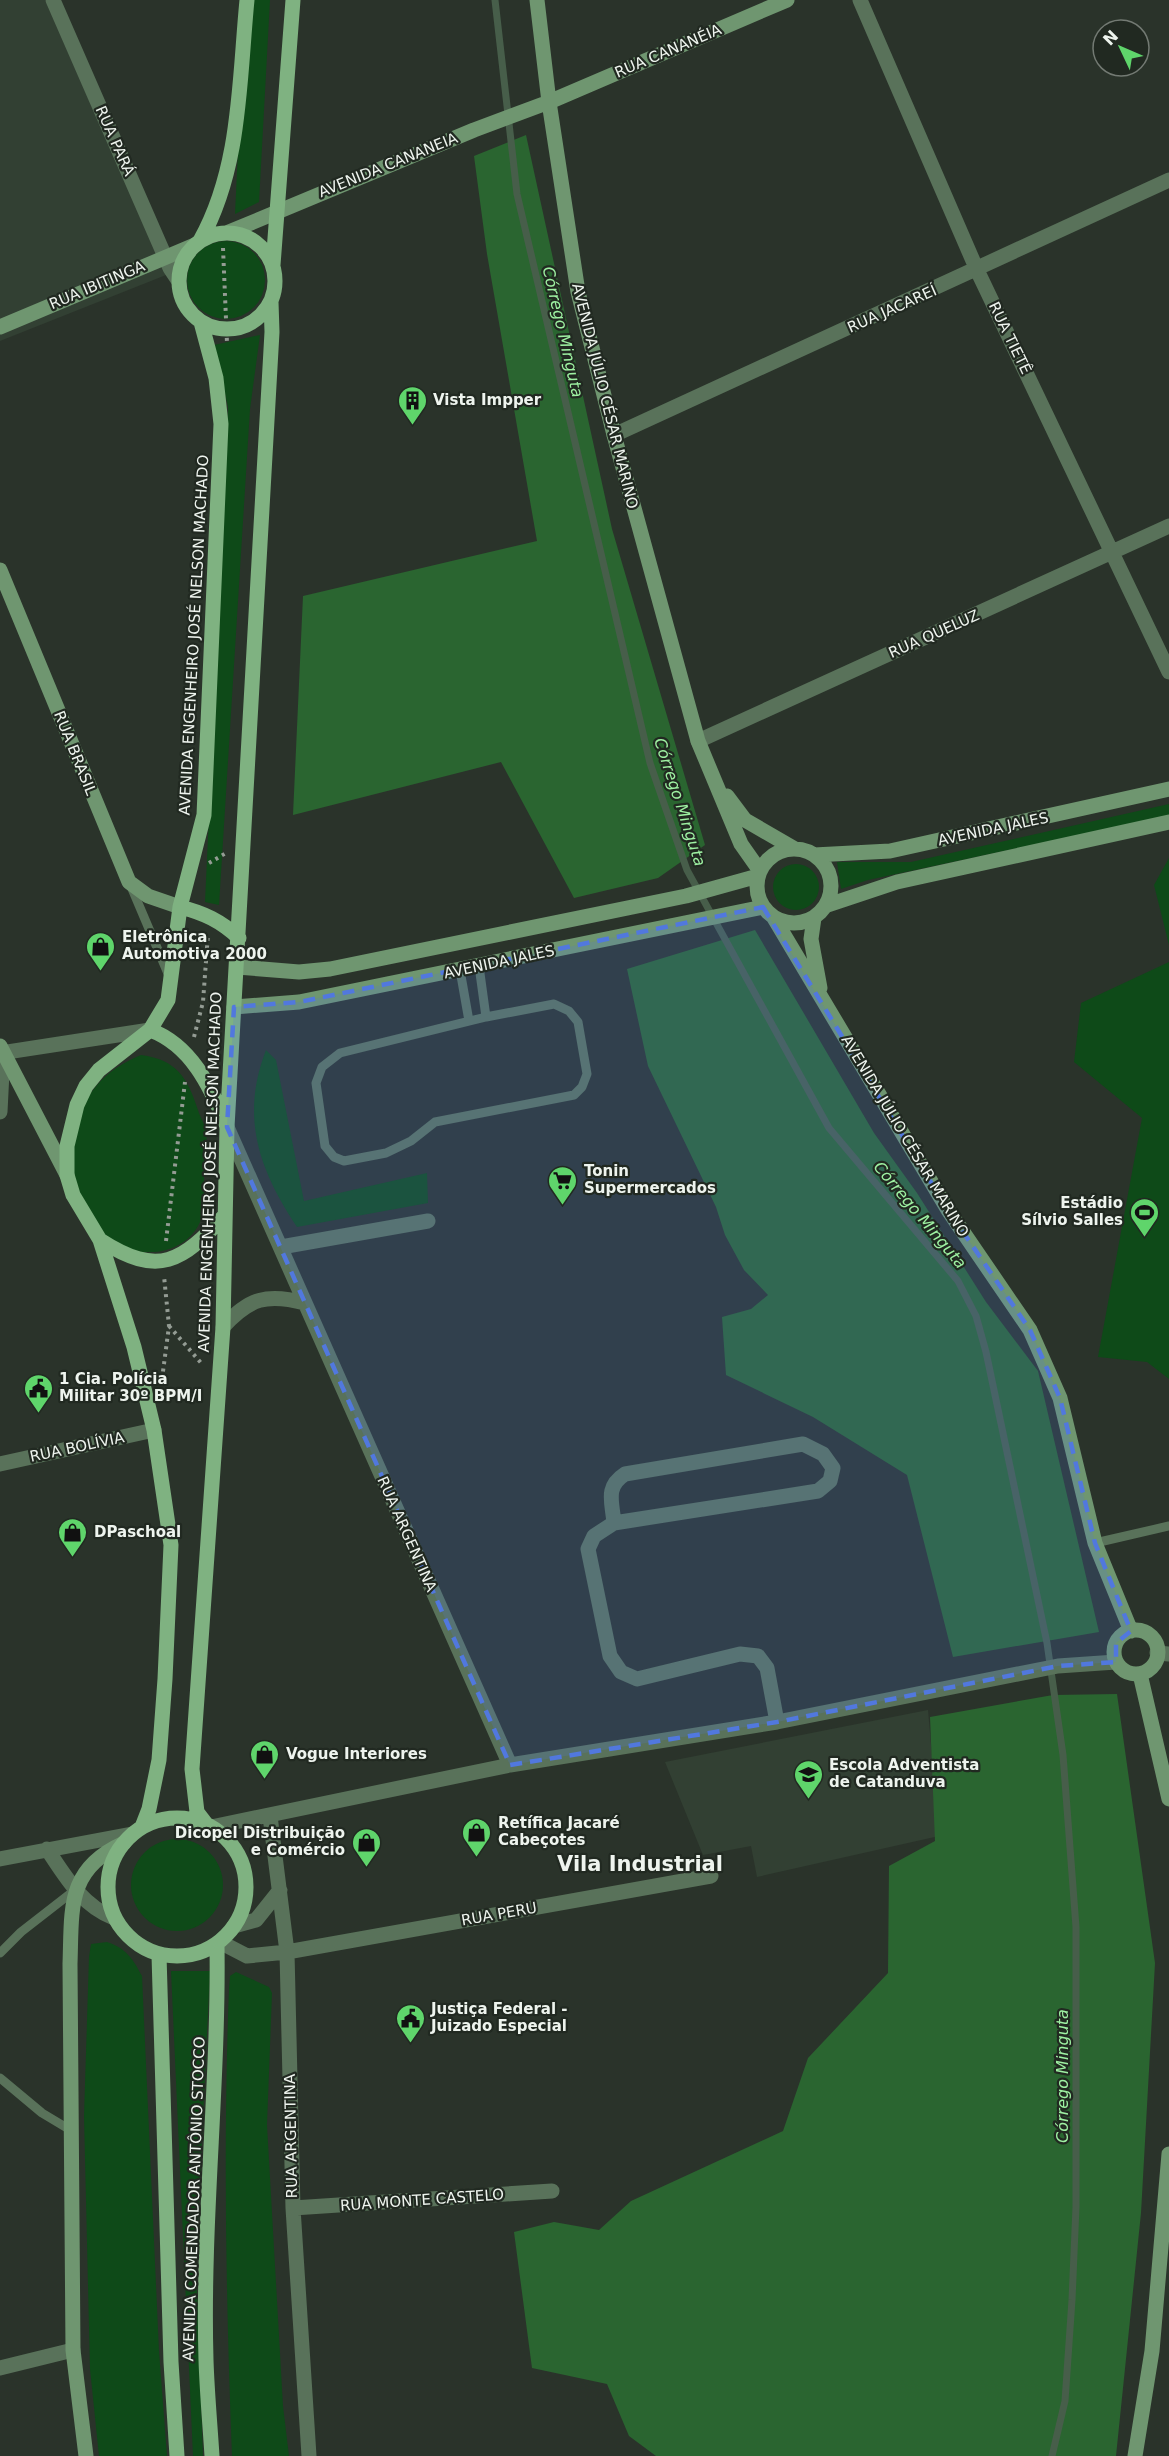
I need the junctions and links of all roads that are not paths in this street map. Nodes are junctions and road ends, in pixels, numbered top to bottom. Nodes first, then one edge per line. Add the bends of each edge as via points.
1 (53, 0) edge
2 (247, 0) edge
3 (282, 0) edge
4 (293, 0) edge
5 (537, 0) edge
6 (787, 0) edge
7 (860, 0) edge
8 (291, 27) junction
9 (549, 102) junction
10 (1169, 180) edge
11 (277, 211) junction
12 (226, 233) junction
13 (197, 243) junction
14 (165, 256) junction
15 (273, 265) junction
16 (977, 270) junction
17 (178, 280) junction
18 (271, 302) junction
19 (201, 322) junction
20 (0, 327) edge
21 (614, 435) junction
22 (1169, 526) edge
23 (1114, 553) junction
24 (0, 570) edge
25 (1169, 672) edge
26 (698, 741) junction
27 (716, 783) junction
28 (1169, 789) edge
29 (1169, 822) edge
30 (795, 849) junction
31 (814, 855) junction
32 (759, 873) junction
33 (129, 882) junction
34 (825, 906) junction
35 (180, 907) junction
36 (769, 913) junction
37 (814, 918) junction
38 (239, 938) junction
39 (479, 966) junction
40 (237, 968) junction
41 (460, 970) junction
42 (171, 980) junction
43 (824, 1005) junction
44 (234, 1007) junction
45 (486, 1017) junction
46 (469, 1021) junction
47 (150, 1030) junction
48 (1, 1050) edge
49 (0, 1113) edge
50 (227, 1127) junction
51 (67, 1175) junction
52 (225, 1215) junction
53 (428, 1221) dead end
54 (100, 1240) junction
55 (281, 1247) junction
56 (305, 1303) junction
57 (223, 1328) junction
58 (154, 1430) junction
59 (0, 1464) edge
60 (614, 1523) junction
61 (1169, 1526) edge
62 (1095, 1543) junction
63 (1131, 1631) junction
64 (1163, 1653) edge
65 (1116, 1662) junction
66 (1140, 1674) junction
67 (777, 1722) junction
68 (510, 1765) junction
69 (1169, 1799) edge
70 (270, 1816) junction
71 (209, 1826) junction
72 (133, 1835) junction
73 (47, 1849) junction
74 (0, 1859) edge
75 (711, 1876) dead end
76 (75, 1890) junction
77 (280, 1890) junction
78 (114, 1918) junction
79 (234, 1926) junction
80 (218, 1943) junction
81 (287, 1952) junction
82 (0, 1953) edge
83 (159, 1955) junction
84 (0, 2078) edge
85 (72, 2131) junction
86 (1169, 2154) edge
87 (552, 2191) dead end
88 (293, 2208) junction
89 (73, 2350) junction
90 (0, 2368) edge
91 (86, 2456) edge
92 (177, 2456) edge
93 (212, 2456) edge
94 (309, 2456) edge
95 (1135, 2456) edge

1 - 14 street, RUA PARÁ
2 - 13 main road via 228,172 220,200
3 - 8 main road
4 - 8 main road
5 - 9 street, AVENIDA JÚLIO CÉSAR MARINO
6 - 9 street, RUA CANANÉIA
7 - 16 street, RUA TIETÊ
8 - 11 main road
9 - 11 street, AVENIDA CANANEIA
9 - 21 street, AVENIDA JÚLIO CÉSAR MARINO via 578,292
10 - 16 street, RUA JACAREÍ
11 - 12 street, AVENIDA CANANEIA
11 - 15 main road
12 - 13 main road
12 - 15 main road via 256,242
13 - 14 street, RUA IBITINGA
13 - 17 main road via 180,267
14 - 17 street, RUA PARÁ
14 - 20 street, RUA IBITINGA
15 - 18 main road, AVENIDA ENGENHEIRO JOSÉ NELSON MACHADO via 276,278
16 - 21 street, RUA JACAREÍ
16 - 23 street, RUA TIETÊ
17 - 19 main road via 184,304
18 - 19 main road via 253,322 227,330
18 - 38 main road, AVENIDA ENGENHEIRO JOSÉ NELSON MACHADO
19 - 35 main road, AVENIDA ENGENHEIRO JOSÉ NELSON MACHADO via 216,378 221,456 204,815
21 - 26 street, AVENIDA JÚLIO CÉSAR MARINO
22 - 23 street, RUA QUELUZ
23 - 25 street, RUA TIETÊ
23 - 26 street, RUA QUELUZ
24 - 33 street, RUA BRASIL
26 - 27 street, AVENIDA JÚLIO CÉSAR MARINO
27 - 30 street, AVENIDA JÚLIO CÉSAR MARINO via 746,820
27 - 32 street, AVENIDA JÚLIO CÉSAR MARINO via 741,844
28 - 31 street, AVENIDA JALES via 890,851
29 - 34 street, AVENIDA JALES via 897,882
30 - 31 street
30 - 32 street via 778,852 764,863
31 - 34 street via 823,863 831,884
32 - 36 street via 758,898
32 - 40 street, AVENIDA JALES via 686,896 330,969 299,972
33 - 35 street via 148,896
33 - 42 lane
34 - 37 street
35 - 38 main road via 209,915
35 - 42 main road, AVENIDA ENGENHEIRO JOSÉ NELSON MACHADO
36 - 37 street via 794,924
36 - 39 street, AVENIDA JALES via 718,916
36 - 43 street, AVENIDA JÚLIO CÉSAR MARINO
37 - 43 street, AVENIDA JÚLIO CÉSAR MARINO via 811,939
38 - 40 main road, AVENIDA ENGENHEIRO JOSÉ NELSON MACHADO
39 - 41 street, AVENIDA JALES
39 - 45 lane
40 - 44 main road, AVENIDA ENGENHEIRO JOSÉ NELSON MACHADO
41 - 44 street, AVENIDA JALES via 299,1002
41 - 46 lane
42 - 47 main road, AVENIDA ENGENHEIRO JOSÉ NELSON MACHADO via 168,1000
43 - 62 street, AVENIDA JÚLIO CÉSAR MARINO via 873,1080 948,1210 1030,1330 1060,1398
44 - 50 main road, AVENIDA ENGENHEIRO JOSÉ NELSON MACHADO
45 - 46 lane
45 - 46 lane via 554,1004 569,1011 578,1022 587,1074 582,1087 573,1095 435,1122 411,1141 386,1153 344,1161 334,1157 325,1146 316,1083 322,1067 340,1053
47 - 48 street
47 - 50 main road via 164,1035 189,1057 212,1092
47 - 51 main road, AVENIDA ENGENHEIRO JOSÉ NELSON MACHADO via 99,1070 86,1086 72,1122
48 - 49 street
48 - 51 street
50 - 52 main road, AVENIDA ENGENHEIRO JOSÉ NELSON MACHADO
50 - 55 street, RUA ARGENTINA
51 - 54 main road, AVENIDA ENGENHEIRO JOSÉ NELSON MACHADO via 84,1217
52 - 54 main road via 192,1249 163,1261 137,1259
52 - 57 main road, AVENIDA ENGENHEIRO JOSÉ NELSON MACHADO
53 - 55 street
54 - 58 main road, AVENIDA ENGENHEIRO JOSÉ NELSON MACHADO via 134,1347
55 - 56 street, RUA ARGENTINA
56 - 57 street via 283,1297 259,1299 238,1310
56 - 68 street, RUA ARGENTINA
57 - 71 main road, AVENIDA ENGENHEIRO JOSÉ NELSON MACHADO via 192,1768 197,1812
58 - 59 street, RUA BOLÍVIA
58 - 72 main road, AVENIDA ENGENHEIRO JOSÉ NELSON MACHADO via 171,1545 165,1679 159,1760 149,1809
60 - 60 street via 818,1491 830,1481 833,1468 823,1455 803,1444 625,1474 614,1481 611,1491
60 - 67 street via 594,1536 588,1550 610,1656 621,1672 637,1679 740,1654 758,1656 767,1668
61 - 62 lane
62 - 63 street, AVENIDA JÚLIO CÉSAR MARINO
63 - 64 street via 1150,1635
63 - 65 street via 1116,1643
64 - 66 street via 1149,1670
65 - 66 street via 1121,1670
65 - 67 street via 1058,1666
66 - 69 street
67 - 68 street
68 - 70 street
70 - 71 street
70 - 77 street, RUA ARGENTINA
71 - 72 main road via 171,1818
71 - 79 main road via 234,1849 244,1871 246,1895
72 - 73 street
72 - 76 street via 98,1856
72 - 78 main road via 109,1873 107,1890
73 - 74 street
73 - 76 street
75 - 81 street, RUA PERU
76 - 78 street via 99,1912
76 - 82 lane
76 - 85 street via 70,1964
77 - 79 street via 256,1920
77 - 81 street, RUA ARGENTINA
78 - 83 main road via 128,1938
79 - 80 main road
80 - 81 street, RUA PERU via 246,1956
80 - 83 main road via 196,1954
80 - 93 main road, AVENIDA COMENDADOR ANTÔNIO STOCCO via 206,2360
81 - 88 street, RUA ARGENTINA
83 - 92 main road, AVENIDA COMENDADOR ANTÔNIO STOCCO via 170,2350
84 - 85 lane via 42,2113
85 - 89 street
86 - 95 street via 1152,2351
87 - 88 street, RUA MONTE CASTELO
88 - 94 street, RUA ARGENTINA
89 - 90 street
89 - 91 street

